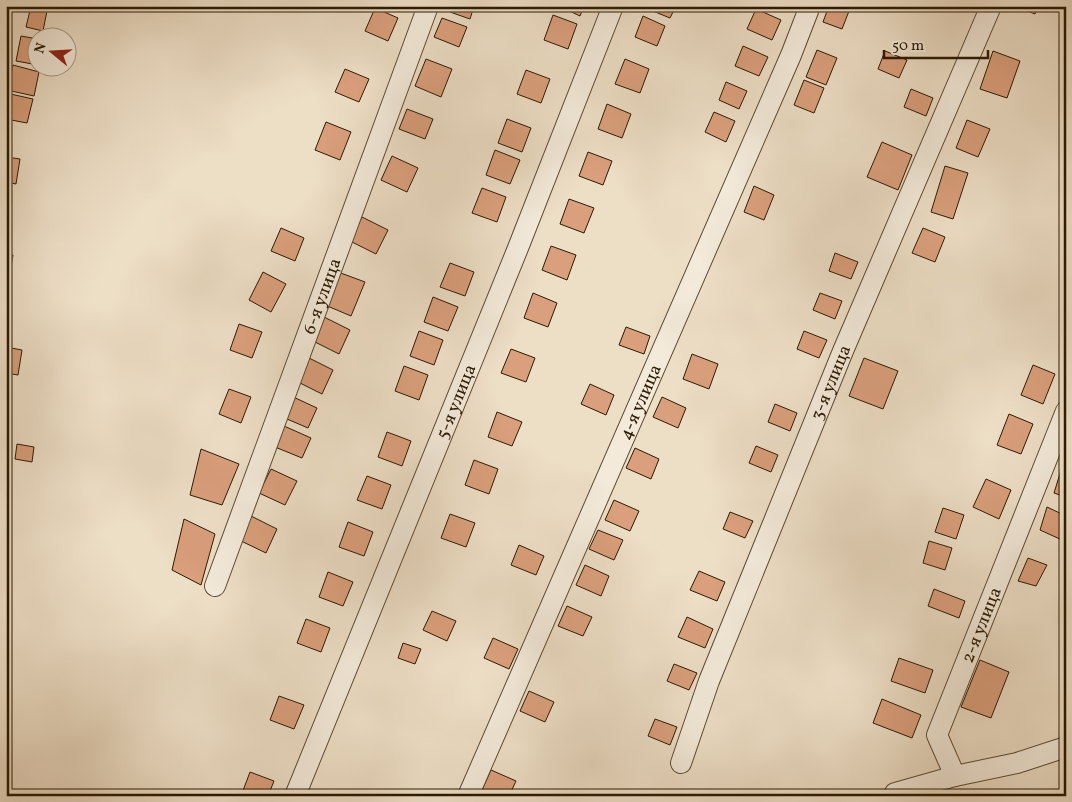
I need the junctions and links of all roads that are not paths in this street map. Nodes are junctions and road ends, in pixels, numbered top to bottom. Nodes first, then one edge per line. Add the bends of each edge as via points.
1 (428, 6) edge
2 (613, 6) edge
3 (810, 6) edge
4 (991, 6) edge
5 (1066, 411) edge
6 (215, 586) dead end
7 (1066, 747) edge
8 (681, 763) dead end
9 (955, 776) junction
10 (891, 795) edge
11 (295, 796) edge
12 (468, 796) edge

1 - 6 street, 6-я улица
2 - 11 street, 5-я улица
3 - 12 street, 4-я улица
4 - 8 street, 3-я улица via 843,351 709,681
5 - 9 street, 2-я улица via 937,735
7 - 9 street via 1017,763
9 - 10 street

